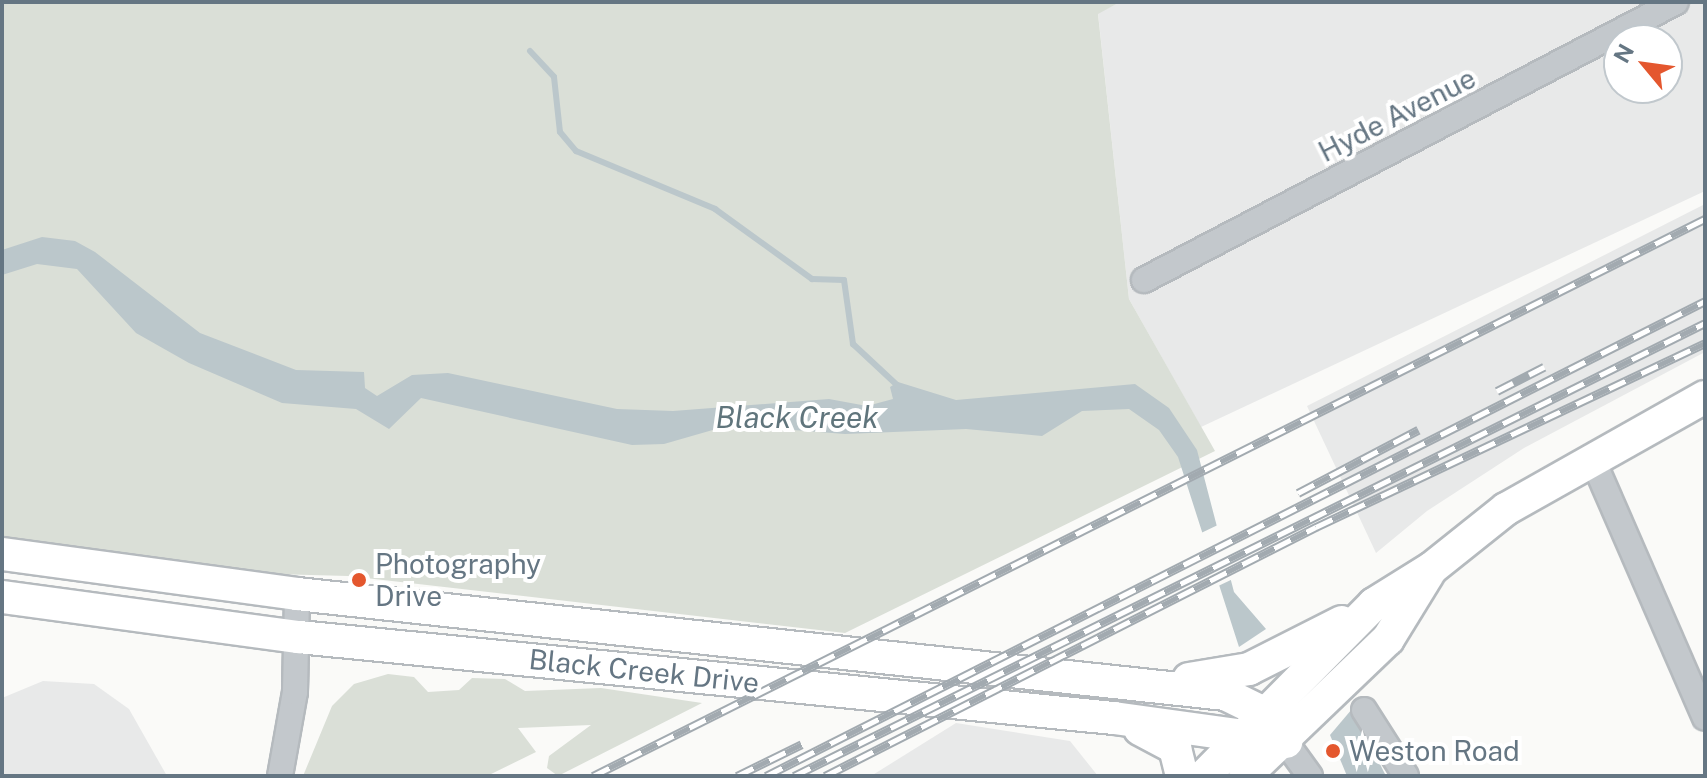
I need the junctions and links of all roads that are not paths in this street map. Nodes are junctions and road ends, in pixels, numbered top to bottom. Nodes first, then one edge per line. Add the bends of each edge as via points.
1 (1676, 2) edge
2 (1144, 280) dead end
3 (1705, 397) edge
4 (1592, 458) junction
5 (2, 554) edge
6 (1432, 568) junction
7 (297, 594) junction
8 (2, 597) edge
9 (1374, 604) junction
10 (299, 637) junction
11 (1122, 683) junction
12 (1364, 710) dead end
13 (1114, 718) junction
14 (1705, 718) edge
15 (1264, 732) junction
16 (1246, 775) edge
17 (280, 776) edge
18 (1182, 776) edge
19 (1204, 776) edge
20 (1310, 776) edge
21 (1406, 776) edge

1 - 2 street, Hyde Avenue
3 - 4 main road
4 - 6 main road via 1506,509
4 - 14 street
5 - 7 main road, Black Creek Drive
6 - 9 main road
6 - 15 main road via 1388,639
7 - 10 street
7 - 11 main road, Black Creek Drive
8 - 10 main road, Black Creek Drive
9 - 11 main road via 1249,669
9 - 15 main road
10 - 13 main road, Black Creek Drive
10 - 17 street
11 - 15 main road, Black Creek Drive via 1225,694
12 - 21 street
13 - 15 main road, Black Creek Drive
13 - 18 main road via 1175,748
15 - 16 main road
15 - 19 main road
15 - 20 street

